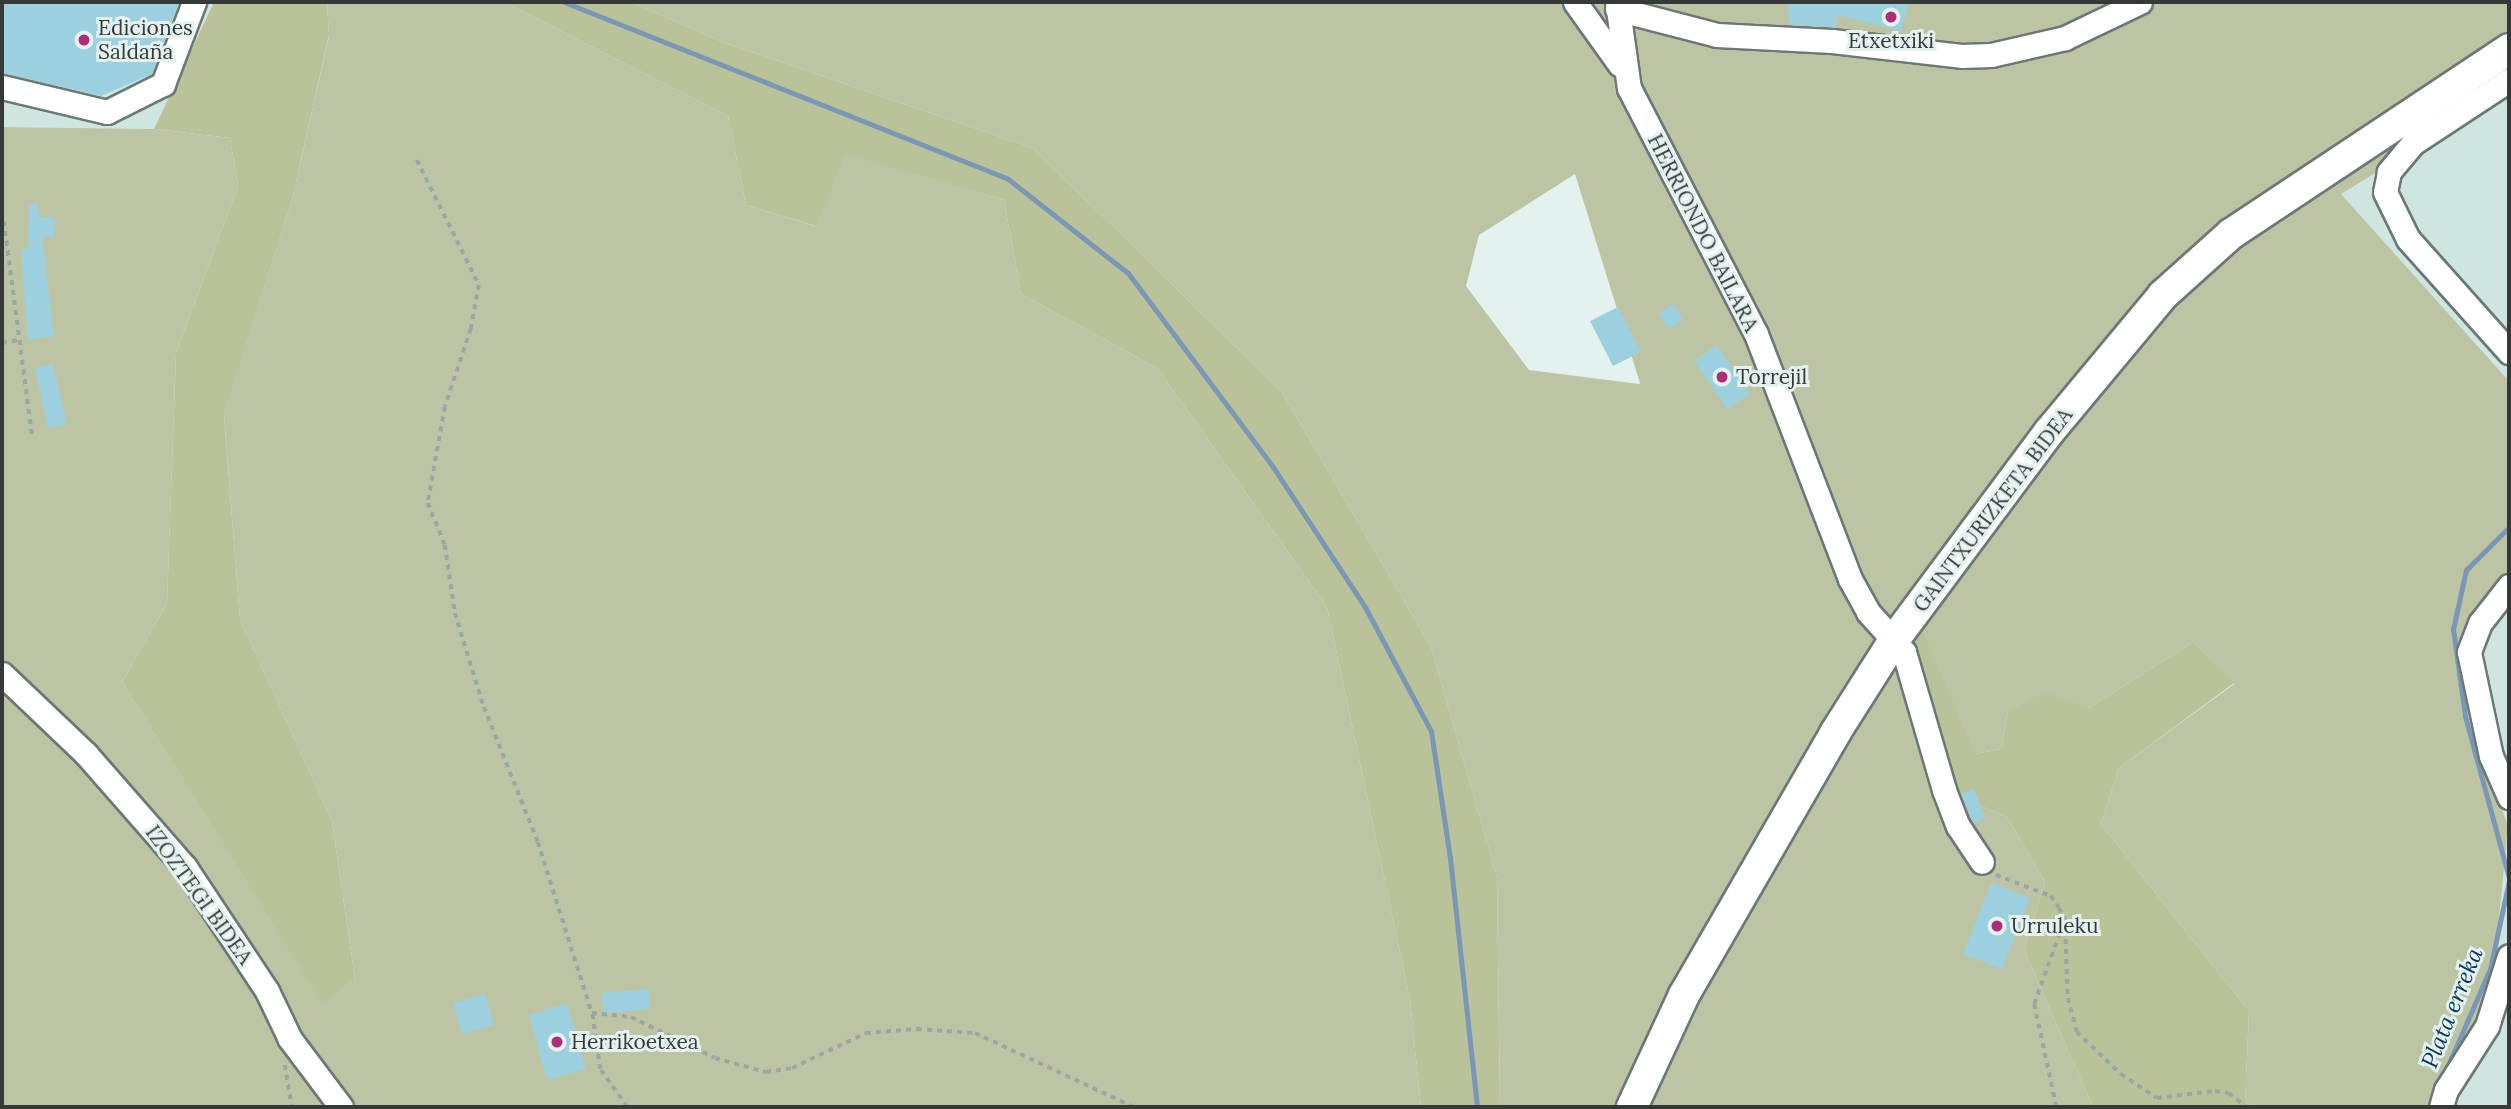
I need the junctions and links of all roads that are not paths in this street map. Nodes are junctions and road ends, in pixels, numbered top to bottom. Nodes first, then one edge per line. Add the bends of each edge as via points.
1 (194, 2) edge
2 (1575, 2) edge
3 (2140, 2) edge
4 (1617, 5) edge
5 (2509, 49) edge
6 (1622, 67) junction
7 (2509, 80) edge
8 (2, 87) edge
9 (2509, 352) edge
10 (2509, 586) edge
11 (1894, 640) junction
12 (2, 674) edge
13 (2509, 797) edge
14 (1982, 862) road end
15 (2509, 956) edge
16 (341, 1107) edge
17 (1632, 1107) edge
18 (2441, 1107) edge

1 - 8 street via 163,84 107,112
2 - 6 street
3 - 4 street, HERRIONDO BAILARA via 2064,38 2010,51 1961,56 1832,41 1717,35
4 - 6 street, HERRIONDO BAILARA
5 - 11 main road, GAINTXURIZKETA BIDEA via 2253,219 2163,295 2049,432
6 - 11 street, HERRIONDO BAILARA via 1686,204 1756,334 1850,579 1868,612
7 - 9 street via 2413,143 2389,172 2385,192 2409,239
10 - 13 street via 2480,623 2469,652 2491,756
11 - 14 street, HERRIONDO BAILARA via 1910,671 1944,790 1958,825
11 - 17 main road, GAINTXURIZKETA BIDEA via 1684,995
12 - 16 street, IZOZTEGI BIDEA via 86,754 185,867 267,992 290,1039
15 - 18 street via 2487,1026 2446,1090

